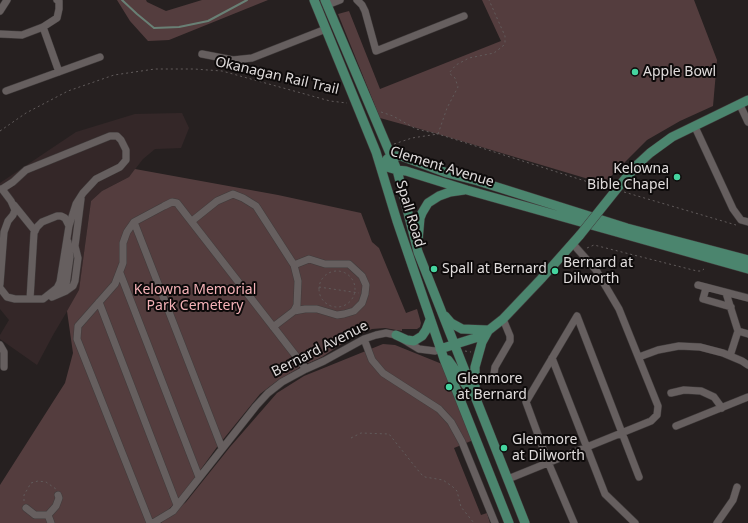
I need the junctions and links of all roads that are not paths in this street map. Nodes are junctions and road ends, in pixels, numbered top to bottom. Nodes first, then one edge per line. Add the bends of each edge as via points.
1 (7, 0) edge
2 (57, 0) edge
3 (314, 0) edge
4 (340, 0) edge
5 (356, 0) edge
6 (326, 2) edge
7 (0, 11) edge
8 (464, 16) dead end
9 (43, 26) junction
10 (326, 29) junction
11 (0, 34) edge
12 (202, 54) dead end
13 (100, 57) dead end
14 (59, 72) junction
15 (6, 91) dead end
16 (744, 102) edge
17 (748, 122) edge
18 (695, 127) junction
19 (391, 156) junction
20 (380, 165) junction
21 (397, 170) junction
22 (1, 189) edge
23 (467, 190) junction
24 (83, 193) junction
25 (11, 201) junction
26 (192, 221) junction
27 (134, 222) junction
28 (748, 222) edge
29 (69, 226) junction
30 (35, 231) junction
31 (67, 240) junction
32 (573, 244) junction
33 (418, 252) junction
34 (748, 260) edge
35 (294, 265) junction
36 (748, 269) edge
37 (120, 273) junction
38 (0, 284) edge
39 (698, 285) dead end
40 (0, 288) edge
41 (706, 288) junction
42 (726, 293) junction
43 (52, 297) junction
44 (748, 298) edge
45 (30, 299) junction
46 (43, 299) junction
47 (99, 302) junction
48 (731, 307) junction
49 (294, 311) junction
50 (441, 312) junction
51 (503, 319) junction
52 (430, 320) junction
53 (273, 327) junction
54 (489, 330) junction
55 (738, 331) junction
56 (748, 334) edge
57 (396, 335) junction
58 (364, 339) junction
59 (454, 345) junction
60 (0, 346) edge
61 (440, 349) junction
62 (730, 356) junction
63 (639, 357) junction
64 (552, 358) junction
65 (748, 365) edge
66 (4, 367) dead end
67 (306, 369) junction
68 (493, 380) dead end
69 (671, 393) dead end
70 (475, 398) junction
71 (748, 398) edge
72 (722, 408) junction
73 (676, 426) dead end
74 (622, 432) junction
75 (587, 446) junction
76 (222, 448) junction
77 (548, 462) junction
78 (199, 477) junction
79 (639, 477) dead end
80 (508, 479) junction
81 (737, 487) dead end
82 (58, 495) road end
83 (177, 505) junction
84 (26, 508) road end
85 (48, 515) junction
86 (51, 523) edge
87 (150, 523) edge
88 (153, 523) edge
89 (495, 523) edge
90 (509, 523) edge
91 (525, 523) edge
92 (574, 523) edge
93 (635, 523) edge
94 (717, 523) edge

1 - 7 street
2 - 9 street via 57,18
3 - 10 main road, Spall Road
4 - 6 street
5 - 8 street via 365,10 376,51
6 - 19 main road, Spall Road
9 - 11 street via 22,35
9 - 14 street
10 - 12 street via 252,58 233,60
10 - 20 main road, Spall Road
13 - 14 street
14 - 15 street
16 - 17 street
16 - 18 main road, Bernard Avenue
18 - 28 street via 733,209 741,220
18 - 32 main road, Bernard Avenue, bridge via 672,137 637,165 621,188
19 - 20 main road, Clement Avenue
19 - 21 main road, Spall Road
19 - 34 main road, Clement Avenue via 401,156 447,173 627,228
20 - 21 main road, Clement Avenue
20 - 52 main road, Spall Road
21 - 23 main road, Clement Avenue
21 - 33 main road, Spall Road
22 - 24 street via 26,170 110,136 117,136 126,150 126,160 120,168 96,179
22 - 25 street
23 - 33 main road via 450,192 428,203 420,218
23 - 36 main road, Clement Avenue
24 - 29 street via 76,204
24 - 43 street via 75,246 78,258 75,281 66,291
25 - 30 street
25 - 38 street via 15,210 4,232
26 - 27 street via 177,203 172,202
26 - 35 street via 225,197 233,194 244,198 256,206
26 - 53 street
27 - 37 street via 123,243
27 - 76 street
29 - 30 street via 65,218 56,216 42,222
29 - 31 street
30 - 45 street
31 - 43 street via 70,257 66,285 64,290
31 - 46 street via 60,282 57,288
32 - 51 main road, Bernard Avenue
32 - 63 street via 610,291
33 - 50 main road, Spall Road
35 - 49 street via 298,281 297,305
35 - 49 street via 309,259 325,264 349,264 362,276 366,285 362,303 349,313 333,315 317,309 304,308
37 - 47 street via 115,284
37 - 78 street
39 - 41 street
40 - 45 street via 6,297 11,299
41 - 42 street
41 - 48 street via 703,299
42 - 44 street
42 - 48 street
43 - 46 street
45 - 46 street
47 - 83 street
47 - 87 street via 78,326 77,339
48 - 55 street
49 - 53 street
50 - 54 main road via 451,323 462,329
50 - 59 main road, Spall Road
51 - 54 main road, Bernard Avenue
51 - 68 street via 510,341 495,367
52 - 57 main road via 422,336 414,341
52 - 61 main road, Spall Road
53 - 67 street
54 - 59 main road, Bernard Avenue
54 - 70 main road via 482,342 475,367
55 - 56 street
55 - 62 street
57 - 58 street, Bernard Avenue via 386,333
57 - 61 street, Bernard Avenue via 419,348 435,351
58 - 67 street, Bernard Avenue
58 - 89 street via 370,357 383,373 439,409 451,422 462,442
59 - 61 main road, Bernard Avenue
59 - 70 main road, Spall Road
60 - 66 street via 4,352
61 - 70 main road
61 - 90 main road
62 - 63 street via 700,348 679,346
62 - 65 street
63 - 74 street via 658,406 657,415 651,421
64 - 74 street via 577,316
64 - 75 street
64 - 77 street via 526,402
67 - 76 street, Bernard Avenue via 268,393
69 - 72 street via 684,390 701,391 714,397
70 - 80 main road
71 - 72 street
72 - 73 street
74 - 75 street
74 - 79 street
75 - 77 street
75 - 93 street via 605,494
76 - 78 street, Bernard Avenue
77 - 80 street
77 - 92 street
78 - 83 street, Bernard Avenue
80 - 91 main road
81 - 94 street via 733,500
82 - 85 street via 56,506
83 - 88 street, Bernard Avenue
84 - 85 street via 41,516
85 - 86 street

